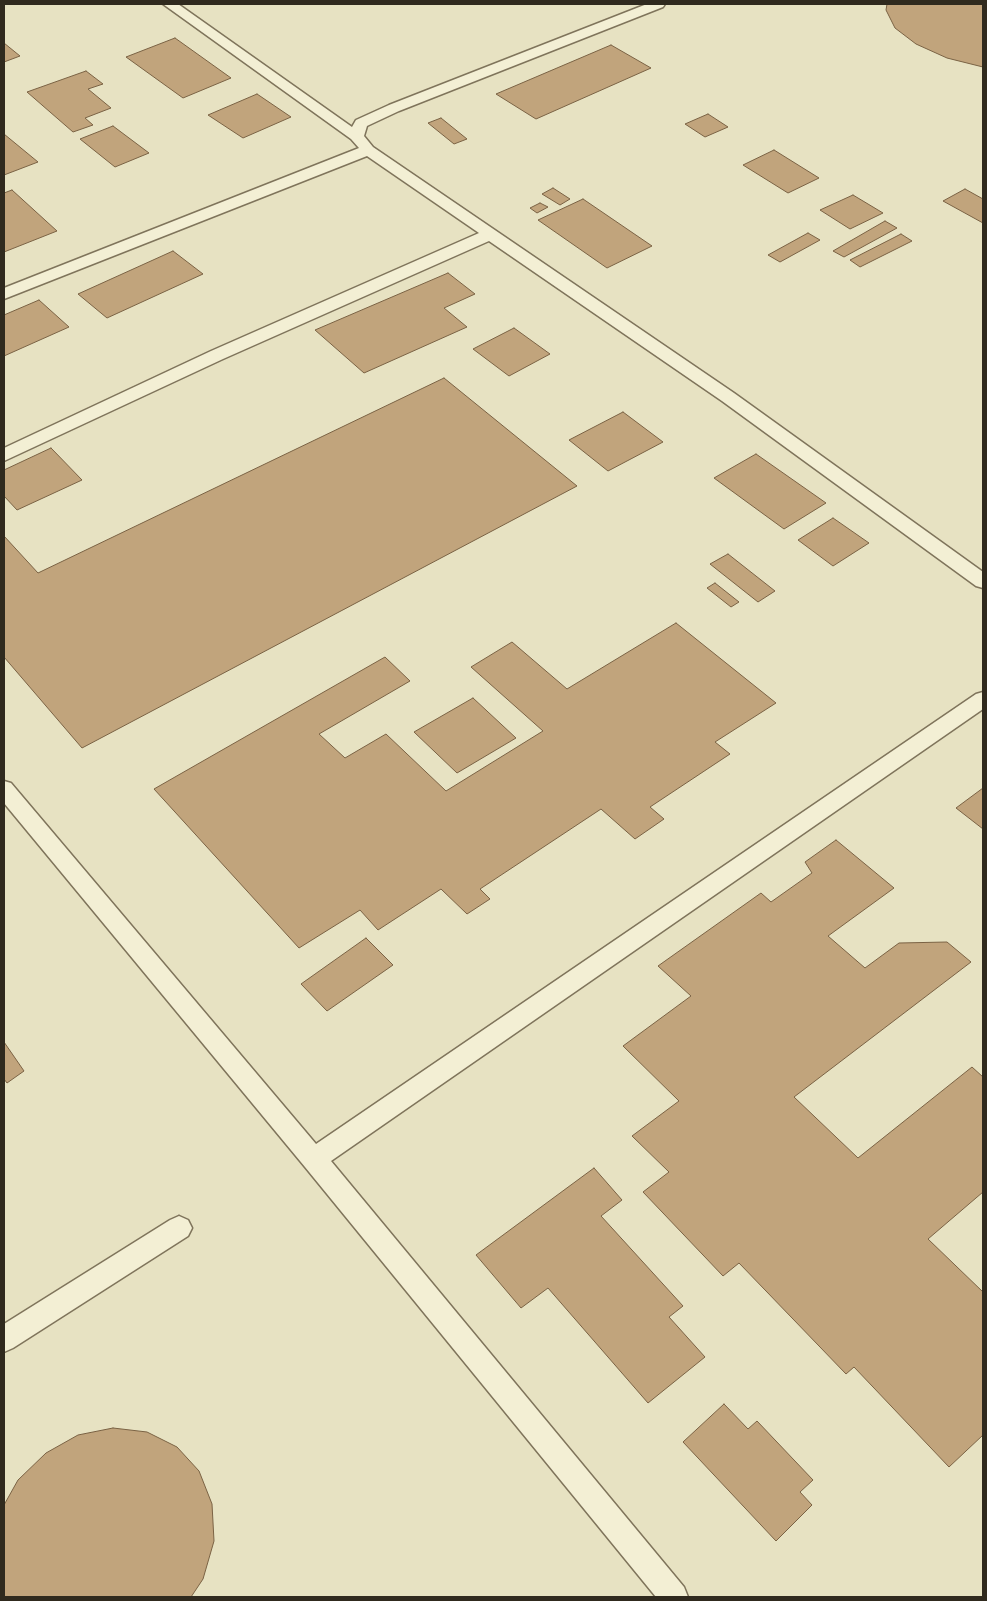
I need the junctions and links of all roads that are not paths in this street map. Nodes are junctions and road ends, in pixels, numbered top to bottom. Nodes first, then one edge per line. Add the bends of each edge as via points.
1 (170, 4) edge
2 (658, 4) edge
3 (356, 136) junction
4 (368, 150) junction
5 (490, 234) junction
6 (4, 294) edge
7 (4, 455) edge
8 (983, 581) edge
9 (983, 699) edge
10 (4, 789) edge
11 (314, 1159) junction
12 (179, 1228) dead end
13 (4, 1339) edge
14 (674, 1597) edge

1 - 3 lane
2 - 3 lane via 394,108 361,123
3 - 4 lane
4 - 5 lane
4 - 6 lane
5 - 7 lane via 217,355
5 - 8 lane via 728,397
9 - 11 lane
10 - 11 lane
11 - 14 lane
12 - 13 lane

